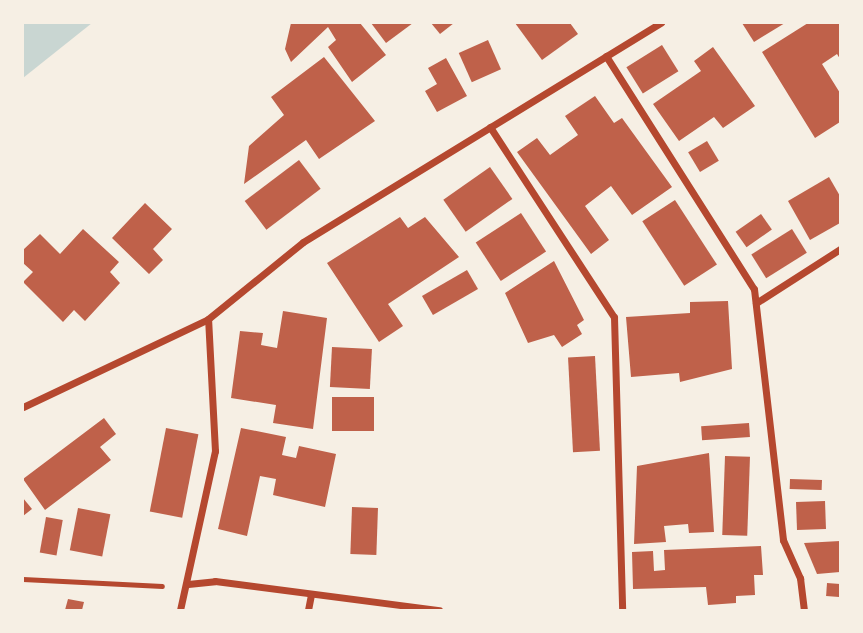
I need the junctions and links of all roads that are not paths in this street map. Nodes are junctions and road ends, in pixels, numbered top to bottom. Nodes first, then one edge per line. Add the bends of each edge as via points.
1 (661, 23) edge
2 (606, 56) junction
3 (490, 127) junction
4 (840, 249) edge
5 (756, 303) junction
6 (208, 319) junction
7 (23, 407) edge
8 (188, 584) junction
9 (311, 595) junction
10 (180, 610) edge
11 (308, 610) edge
12 (439, 610) edge
13 (622, 610) edge
14 (804, 610) edge

1 - 2 street
2 - 3 street
2 - 5 street via 754,289
3 - 6 street via 303,242
3 - 13 street via 614,317
4 - 5 street
5 - 14 street via 783,540 800,578
6 - 7 street
6 - 8 street via 215,451
8 - 9 street via 215,581
8 - 10 street
9 - 11 street
9 - 12 street

